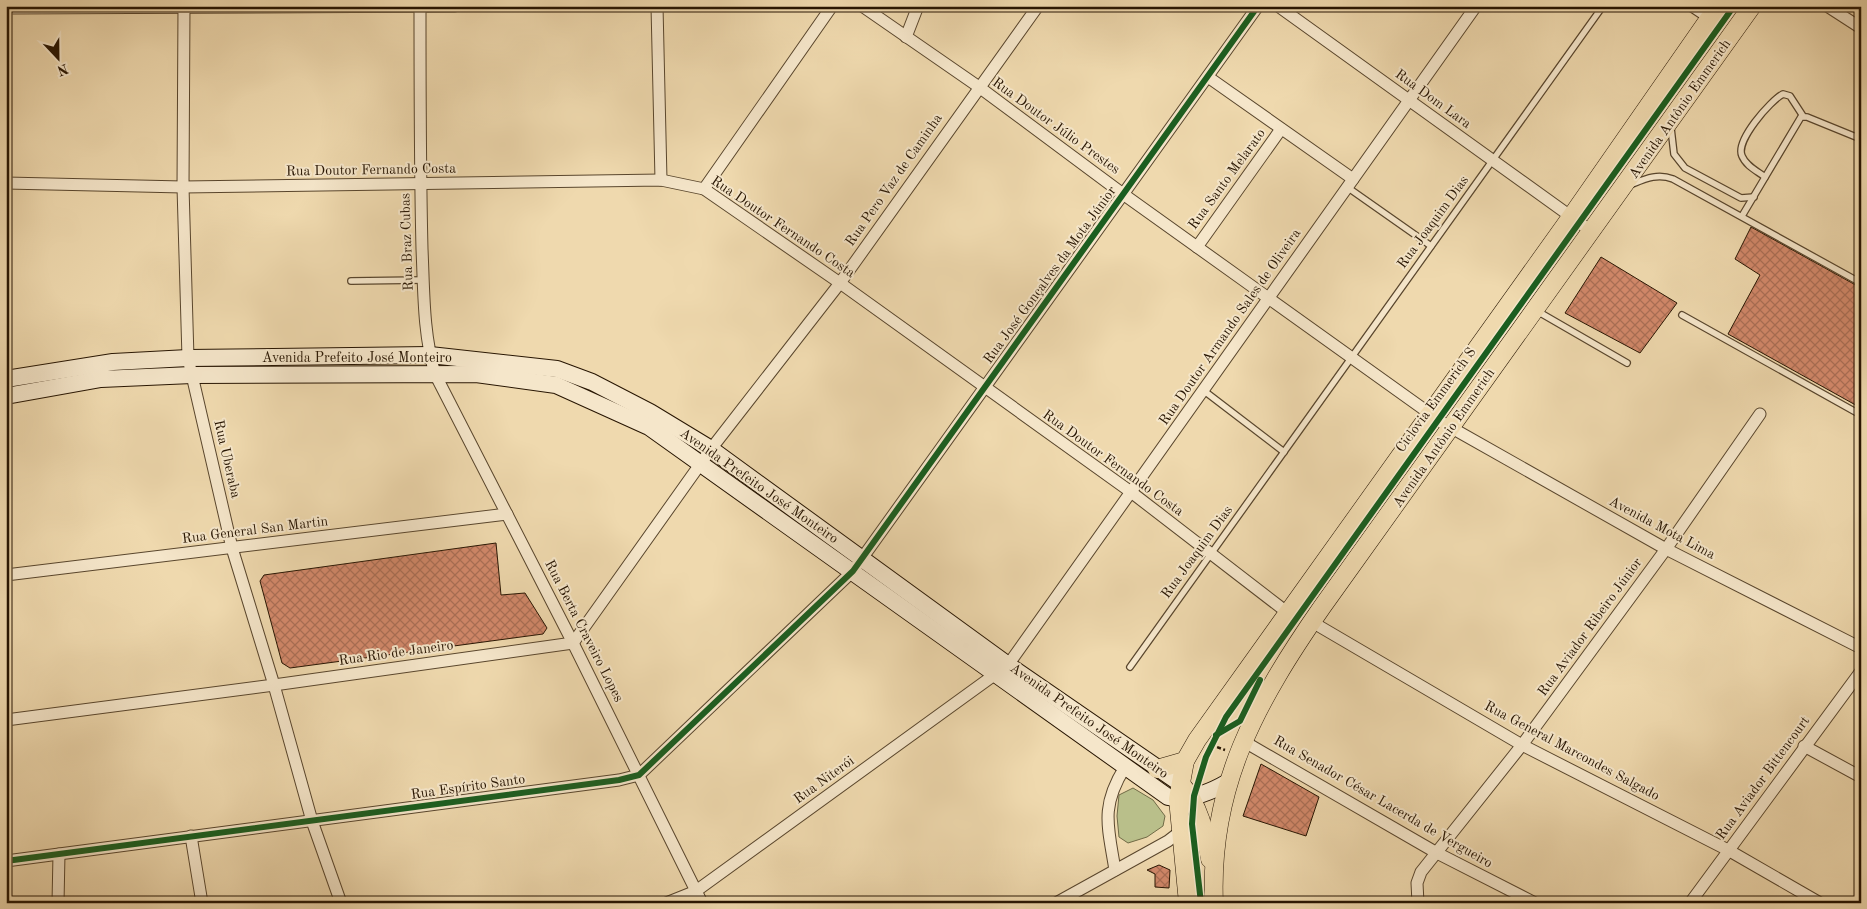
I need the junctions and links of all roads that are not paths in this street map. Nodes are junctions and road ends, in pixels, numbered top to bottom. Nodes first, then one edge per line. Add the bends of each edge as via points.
1 (420, 6) edge
2 (455, 6) edge
3 (657, 6) edge
4 (832, 6) edge
5 (862, 6) edge
6 (918, 6) edge
7 (1038, 6) edge
8 (1258, 6) edge
9 (1278, 6) edge
10 (1476, 6) edge
11 (1603, 6) edge
12 (1692, 6) edge
13 (1752, 6) edge
14 (1827, 6) edge
15 (184, 7) edge
16 (6, 8) edge
17 (1714, 12) edge
18 (1861, 28) edge
19 (906, 37) junction
20 (1208, 77) junction
21 (979, 87) junction
22 (1409, 100) junction
23 (1804, 116) junction
24 (1671, 121) junction
25 (1282, 129) junction
26 (1861, 139) edge
27 (1493, 160) junction
28 (1765, 177) junction
29 (661, 180) junction
30 (6, 183) edge
31 (1350, 183) junction
32 (420, 184) junction
33 (183, 187) junction
34 (1624, 188) junction
35 (704, 189) junction
36 (1123, 194) junction
37 (1754, 197) junction
38 (1742, 216) junction
39 (1571, 217) junction
40 (1591, 230) junction
41 (1431, 246) junction
42 (1197, 247) junction
43 (351, 280) dead end
44 (424, 280) junction
45 (840, 283) junction
46 (1861, 283) edge
47 (1269, 298) junction
48 (1535, 310) junction
49 (1682, 316) dead end
50 (430, 355) junction
51 (1352, 357) junction
52 (188, 358) junction
53 (1627, 363) dead end
54 (435, 374) junction
55 (192, 375) junction
56 (6, 379) edge
57 (985, 388) junction
58 (1203, 390) junction
59 (6, 396) edge
60 (1430, 414) junction
61 (1760, 414) dead end
62 (1861, 415) edge
63 (1451, 428) junction
64 (711, 449) junction
65 (1284, 452) junction
66 (701, 466) junction
67 (1131, 492) junction
68 (507, 514) junction
69 (232, 548) junction
70 (1666, 549) junction
71 (1210, 555) junction
72 (857, 565) junction
73 (6, 575) edge
74 (1288, 613) junction
75 (1312, 622) junction
76 (574, 643) junction
77 (1861, 648) edge
78 (1130, 667) dead end
79 (1002, 670) junction
80 (1861, 671) edge
81 (274, 685) junction
82 (6, 720) edge
83 (1522, 745) junction
84 (1804, 746) junction
85 (1237, 747) junction
86 (1185, 761) junction
87 (1125, 767) junction
88 (639, 774) junction
89 (1153, 777) junction
90 (1861, 778) edge
91 (1228, 782) junction
92 (1184, 793) junction
93 (312, 820) junction
94 (1202, 824) junction
95 (1181, 831) junction
96 (191, 836) junction
97 (1728, 850) junction
98 (1437, 853) junction
99 (59, 854) junction
100 (6, 861) edge
101 (1115, 870) junction
102 (1213, 872) junction
103 (696, 892) junction
104 (1067, 900) edge
105 (58, 903) edge
106 (202, 903) edge
107 (341, 903) edge
108 (666, 903) edge
109 (702, 903) edge
110 (1056, 903) edge
111 (1188, 903) edge
112 (1214, 903) edge
113 (1418, 903) edge
114 (1535, 903) edge
115 (1690, 903) edge
116 (1820, 903) edge

1 - 2 street
1 - 15 street
1 - 32 street, Rua Braz Cubas
3 - 29 street
4 - 35 street
5 - 19 street, Rua Doutor Júlio Prestes
6 - 19 street
7 - 21 street, Rua Pero Vaz de Caminha
8 - 20 street, Rua José Gonçalves da Mota Júnior
9 - 22 street, Rua Dom Lara
10 - 22 street, Rua Doutor Armando Sales de Oliveira
11 - 27 lane, Rua Joaquim Dias
12 - 17 street
13 - 24 main road, Avenida Antônio Emmerich
14 - 18 street
15 - 16 street
15 - 33 street, Rua Uberaba
17 - 39 main road, Avenida Antônio Emmerich
19 - 21 street, Rua Doutor Júlio Prestes
20 - 25 street
20 - 36 street, Rua José Gonçalves da Mota Júnior
21 - 36 street, Rua Doutor Júlio Prestes
21 - 45 street, Rua Pero Vaz de Caminha
22 - 27 street, Rua Dom Lara
22 - 31 street, Rua Doutor Armando Sales de Oliveira
23 - 26 lane
23 - 28 lane via 1798,120
23 - 28 lane via 1790,96 1783,94 1773,99 1750,130 1741,149 1742,157
24 - 34 main road, Avenida Antônio Emmerich
24 - 37 lane via 1674,154 1685,168 1740,198
25 - 31 street
25 - 42 street, Rua Santo Melarato
27 - 39 street, Rua Dom Lara
27 - 41 lane, Rua Joaquim Dias
28 - 37 lane
29 - 32 street, Rua Doutor Fernando Costa
29 - 35 street, Rua Doutor Fernando Costa
30 - 33 street, Rua Doutor Fernando Costa
31 - 41 lane
31 - 47 street, Rua Doutor Armando Sales de Oliveira
32 - 33 street, Rua Doutor Fernando Costa
32 - 44 street, Rua Braz Cubas
33 - 52 street, Rua Uberaba
34 - 38 lane via 1664,175
34 - 40 main road, Avenida Antônio Emmerich
35 - 45 street, Rua Doutor Fernando Costa
36 - 42 street, Rua Doutor Júlio Prestes
36 - 57 street, Rua José Gonçalves da Mota Júnior
37 - 38 lane
38 - 46 lane
39 - 40 street, Rua Dom Lara
39 - 60 main road, Avenida Antônio Emmerich
40 - 48 main road, Avenida Antônio Emmerich
41 - 51 lane, Rua Joaquim Dias
42 - 47 street, Rua Doutor Júlio Prestes
43 - 44 lane
44 - 50 street, Rua Braz Cubas via 425,333
45 - 57 street, Rua Doutor Fernando Costa
45 - 64 street, Rua Pero Vaz de Caminha
47 - 51 street, Rua Doutor Júlio Prestes
47 - 58 street, Rua Doutor Armando Sales de Oliveira
48 - 53 lane
48 - 63 main road, Avenida Antônio Emmerich
49 - 62 lane
50 - 52 main road, Avenida Prefeito José Monteiro
50 - 54 street, Rua Braz Cubas
50 - 64 main road, Avenida Prefeito José Monteiro via 556,369 592,382
51 - 60 street, Rua Doutor Júlio Prestes
51 - 65 lane, Rua Joaquim Dias
52 - 55 street, Rua Uberaba
52 - 56 main road, Avenida Prefeito José Monteiro via 113,362
54 - 55 main road, Avenida Prefeito José Monteiro
54 - 66 main road, Avenida Prefeito José Monteiro via 484,375 556,385 649,427
54 - 68 street, Rua Berta Craveiro Lopes
55 - 59 main road, Avenida Prefeito José Monteiro via 100,379
55 - 69 street, Rua Uberaba
57 - 67 street, Rua Doutor Fernando Costa
57 - 72 street, Rua José Gonçalves da Mota Júnior
58 - 65 lane
58 - 67 street, Rua Doutor Armando Sales de Oliveira
60 - 63 street, Rua Doutor Júlio Prestes
60 - 74 main road, Avenida Antônio Emmerich
61 - 70 street, Rua Aviador Ribeiro Júnior
63 - 70 street, Avenida Mota Lima
63 - 75 main road, Avenida Antônio Emmerich
64 - 66 street, Rua Pero Vaz de Caminha
64 - 72 main road, Avenida Prefeito José Monteiro
65 - 71 lane, Rua Joaquim Dias
66 - 72 main road, Avenida Prefeito José Monteiro
66 - 76 street
67 - 71 street, Rua Doutor Fernando Costa
67 - 79 street, Rua Doutor Armando Sales de Oliveira
68 - 69 street, Rua General San Martin
68 - 76 street, Rua Berta Craveiro Lopes
69 - 73 street, Rua General San Martin
69 - 81 street, Rua Uberaba
70 - 77 street, Avenida Mota Lima
70 - 83 street, Rua Aviador Ribeiro Júnior
71 - 74 street, Rua Doutor Fernando Costa
71 - 78 lane, Rua Joaquim Dias
72 - 79 main road, Avenida Prefeito José Monteiro
72 - 88 street, Rua Espírito Santo
74 - 86 main road, Avenida Antônio Emmerich
75 - 83 street, Rua General Marcondes Salgado
75 - 85 main road, Avenida Antônio Emmerich via 1270,686
76 - 81 street, Rua Rio de Janeiro
76 - 88 street, Rua Berta Craveiro Lopes
79 - 87 main road, Avenida Prefeito José Monteiro
79 - 89 main road, Avenida Prefeito José Monteiro
79 - 103 street, Rua Niterói
80 - 84 street, Rua Aviador Bittencourt
81 - 82 street, Rua Rio de Janeiro
81 - 93 street, Rua Uberaba
83 - 97 street, Rua General Marcondes Salgado
83 - 98 street, Rua Aviador Ribeiro Júnior
84 - 90 street
84 - 97 street, Rua Aviador Bittencourt
85 - 91 main road, Avenida Antônio Emmerich
85 - 98 street, Rua Senador César Lacerda de Vergueiro
86 - 89 main road
86 - 92 main road, Avenida Antônio Emmerich
87 - 89 main road, Avenida Prefeito José Monteiro
87 - 101 street via 1111,793 1108,811
88 - 93 street, Rua Espírito Santo via 619,780
88 - 103 street, Rua Berta Craveiro Lopes
89 - 92 main road, Avenida Prefeito José Monteiro
91 - 92 main road
91 - 102 main road, Avenida Antônio Emmerich
92 - 94 main road
92 - 95 main road, Avenida Antônio Emmerich
93 - 96 street, Rua Espírito Santo
93 - 107 street, Rua Uberaba
94 - 95 main road via 1192,824
94 - 102 main road
95 - 101 street
95 - 111 main road
96 - 99 street, Rua Espírito Santo
96 - 106 street
97 - 115 street, Rua Aviador Bittencourt
97 - 116 street, Rua General Marcondes Salgado
98 - 113 street, Rua Aviador Ribeiro Júnior via 1421,872 1417,883
98 - 114 street, Rua Senador César Lacerda de Vergueiro
99 - 100 street, Rua Espírito Santo
99 - 105 street
101 - 104 street
102 - 112 main road, Avenida Antônio Emmerich
103 - 108 street, Rua Niterói
103 - 109 street, Rua Berta Craveiro Lopes
104 - 110 street

